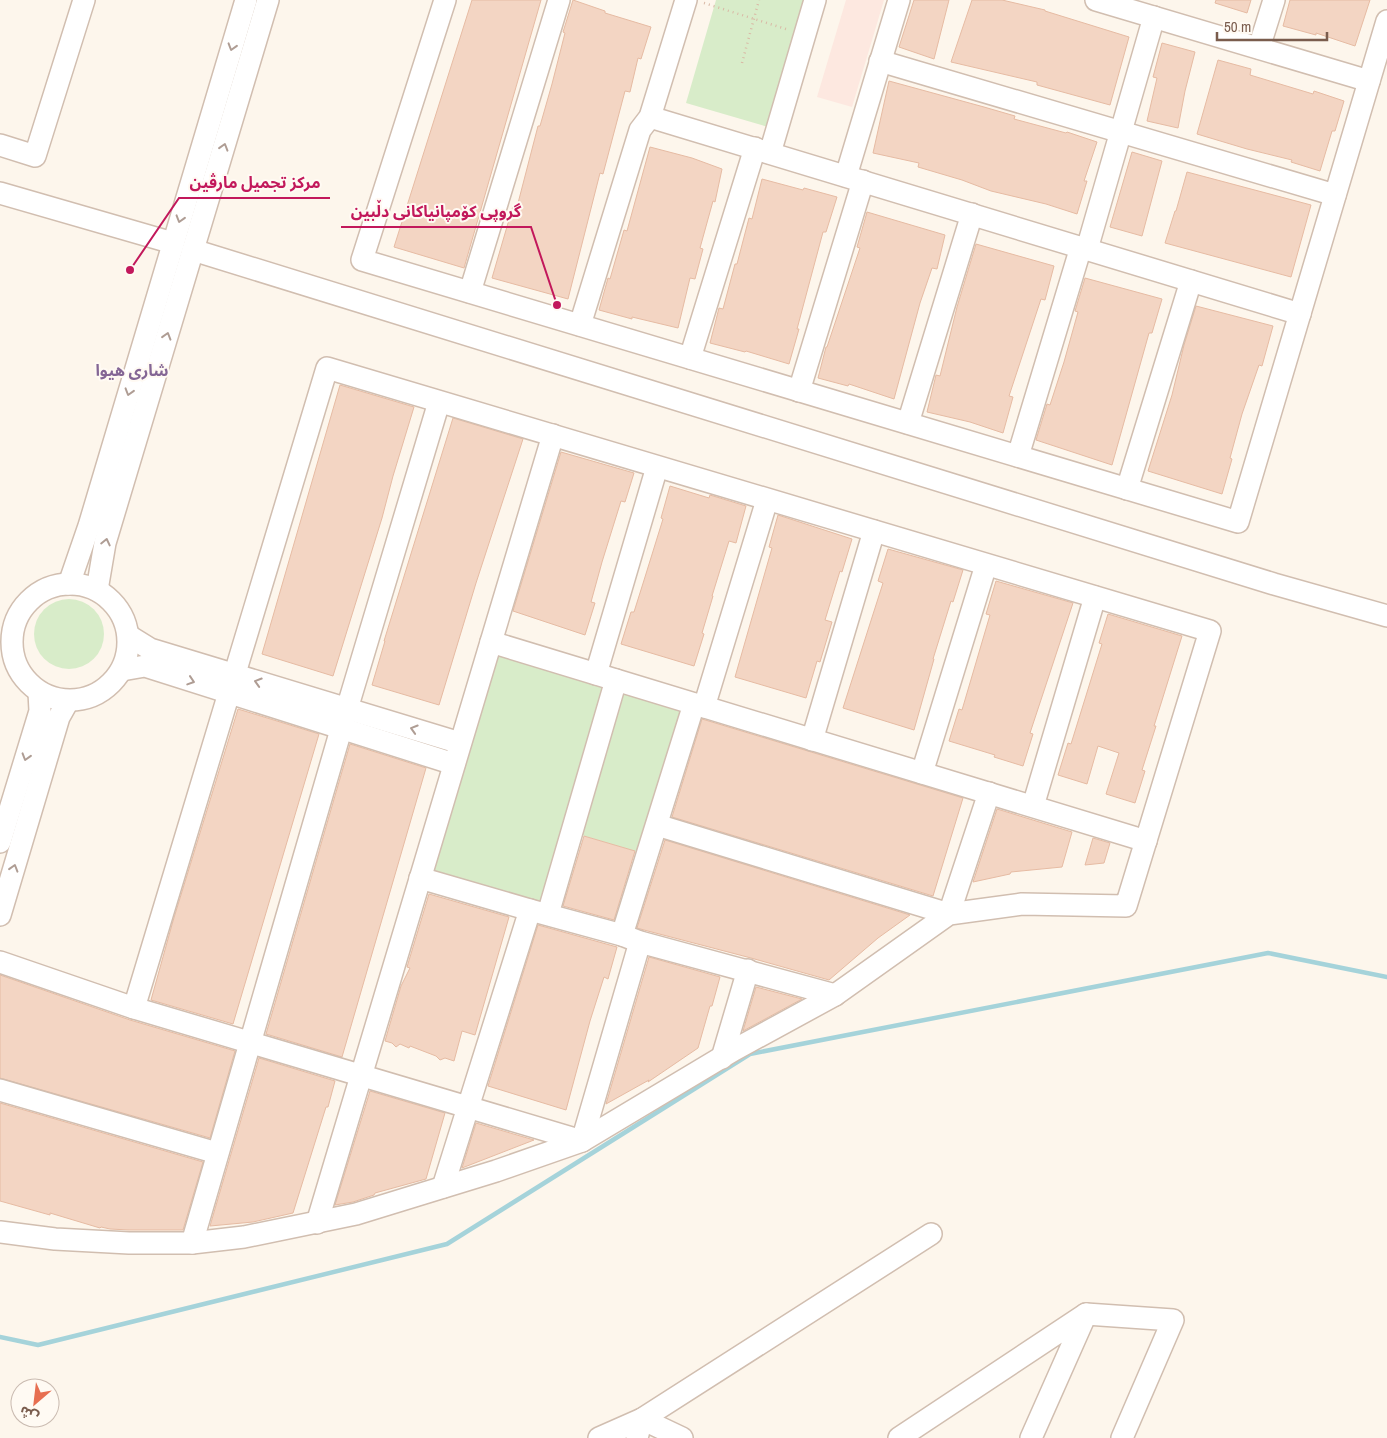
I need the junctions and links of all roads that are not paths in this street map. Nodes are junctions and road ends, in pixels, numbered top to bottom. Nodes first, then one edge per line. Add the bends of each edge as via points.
1 (84, 0) edge
2 (246, 0) edge
3 (268, 0) edge
4 (445, 0) edge
5 (559, 0) edge
6 (815, 0) edge
7 (899, 0) edge
8 (1096, 0) edge
9 (1274, 0) edge
10 (694, 1) edge
11 (1153, 11) edge
12 (1387, 21) edge
13 (1260, 48) junction
14 (880, 61) junction
15 (1369, 81) junction
16 (650, 117) junction
17 (1121, 132) junction
18 (0, 145) edge
19 (762, 151) junction
20 (855, 178) junction
21 (0, 193) edge
22 (1335, 195) junction
23 (972, 214) junction
24 (173, 243) junction
25 (1084, 248) junction
26 (193, 250) junction
27 (1191, 281) junction
28 (470, 292) junction
29 (1300, 314) junction
30 (580, 325) junction
31 (690, 358) junction
32 (799, 391) junction
33 (439, 402) junction
34 (908, 423) junction
35 (553, 435) junction
36 (1018, 456) junction
37 (657, 466) junction
38 (1127, 488) junction
39 (768, 500) junction
40 (874, 531) junction
41 (986, 564) junction
42 (69, 584) junction
43 (97, 590) junction
44 (1095, 597) junction
45 (10, 613) edge
46 (1387, 616) edge
47 (129, 636) junction
48 (6, 639) edge
49 (491, 642) junction
50 (122, 670) junction
51 (606, 677) junction
52 (231, 684) junction
53 (52, 705) junction
54 (699, 705) junction
55 (344, 719) junction
56 (812, 740) junction
57 (460, 743) junction
58 (454, 764) junction
59 (922, 773) junction
60 (989, 793) junction
61 (1033, 806) junction
62 (656, 825) junction
63 (1146, 841) junction
64 (0, 842) edge
65 (420, 878) junction
66 (539, 912) junction
67 (949, 914) junction
68 (0, 915) edge
69 (631, 938) junction
70 (0, 962) edge
71 (748, 970) junction
72 (835, 995) junction
73 (134, 1008) junction
74 (249, 1042) junction
75 (722, 1058) junction
76 (361, 1075) junction
77 (0, 1090) edge
78 (468, 1107) junction
79 (582, 1141) junction
80 (217, 1154) junction
81 (443, 1187) junction
82 (317, 1223) junction
83 (0, 1232) edge
84 (931, 1234) dead end
85 (192, 1243) junction
86 (1086, 1314) junction
87 (640, 1428) edge
88 (599, 1438) edge
89 (682, 1438) edge
90 (899, 1438) edge
91 (1032, 1438) edge
92 (1122, 1438) edge

1 - 18 street via 35,156
2 -> 24 street
26 -> 3 street
4 - 28 street via 362,260
5 - 28 street
6 - 19 street
7 - 14 street
8 - 11 street
9 - 13 street
10 - 16 street
11 - 13 street
11 - 17 street
12 - 15 street
13 - 15 street
14 - 17 street
14 - 20 street
15 - 22 street
16 - 19 street
16 - 30 street via 640,130
17 - 22 street
17 - 25 street
19 - 20 street
19 - 31 street
20 - 23 street
20 - 32 street
21 - 24 street
22 - 29 street
23 - 25 street
23 - 34 street
24 -> 42 street
25 - 27 street
25 - 36 street
43 -> 26 street via 105,543
26 - 46 street
27 - 29 street
27 - 38 street
28 - 30 street
29 - 38 street via 1238,522
30 - 31 street
31 - 32 street
32 - 34 street
33 - 35 street
33 - 52 street via 327,368
33 - 55 street
34 - 36 street
35 - 37 street
35 - 49 street
36 - 38 street
37 - 39 street
37 - 51 street
39 - 40 street
39 - 54 street
40 - 41 street
40 - 56 street
41 - 44 street
41 - 59 street
42 - 43 street
42 - 45 street via 40,592
43 - 47 street via 118,608
44 - 61 street
44 - 63 street via 1210,631
45 - 48 street via 13,628
47 - 50 street via 129,650
47 - 52 street via 150,649
48 - 53 street via 20,671
49 - 51 street
49 - 57 street
50 -> 52 street via 145,666
50 - 53 street via 100,692 82,700
51 - 54 street
51 - 66 street
52 - 55 street
52 - 73 street
53 -> 64 street
68 -> 53 street
54 - 56 street
54 - 62 street
57 -> 55 street
55 - 58 street
55 - 74 street
56 - 59 street
57 - 58 street
58 - 65 street
59 - 60 street
60 - 61 street
60 - 67 street
61 - 63 street
62 - 67 street
62 - 69 street
63 - 67 street via 1126,906 1022,904
65 - 66 street
65 - 76 street
66 - 69 street
66 - 78 street
67 - 72 street
69 - 71 street
69 - 79 street
70 - 73 street
71 - 72 street
71 - 75 street
72 - 75 street
73 - 74 street
74 - 76 street
74 - 80 street
75 - 79 street
76 - 78 street
76 - 82 street
77 - 80 street
78 - 79 street
78 - 81 street
79 - 81 street
80 - 85 street
81 - 82 street
82 - 85 street
83 - 85 street via 74,1240
84 - 87 street
86 - 90 street
86 - 91 street
86 - 92 street via 1173,1320
87 - 88 street
87 - 89 street

